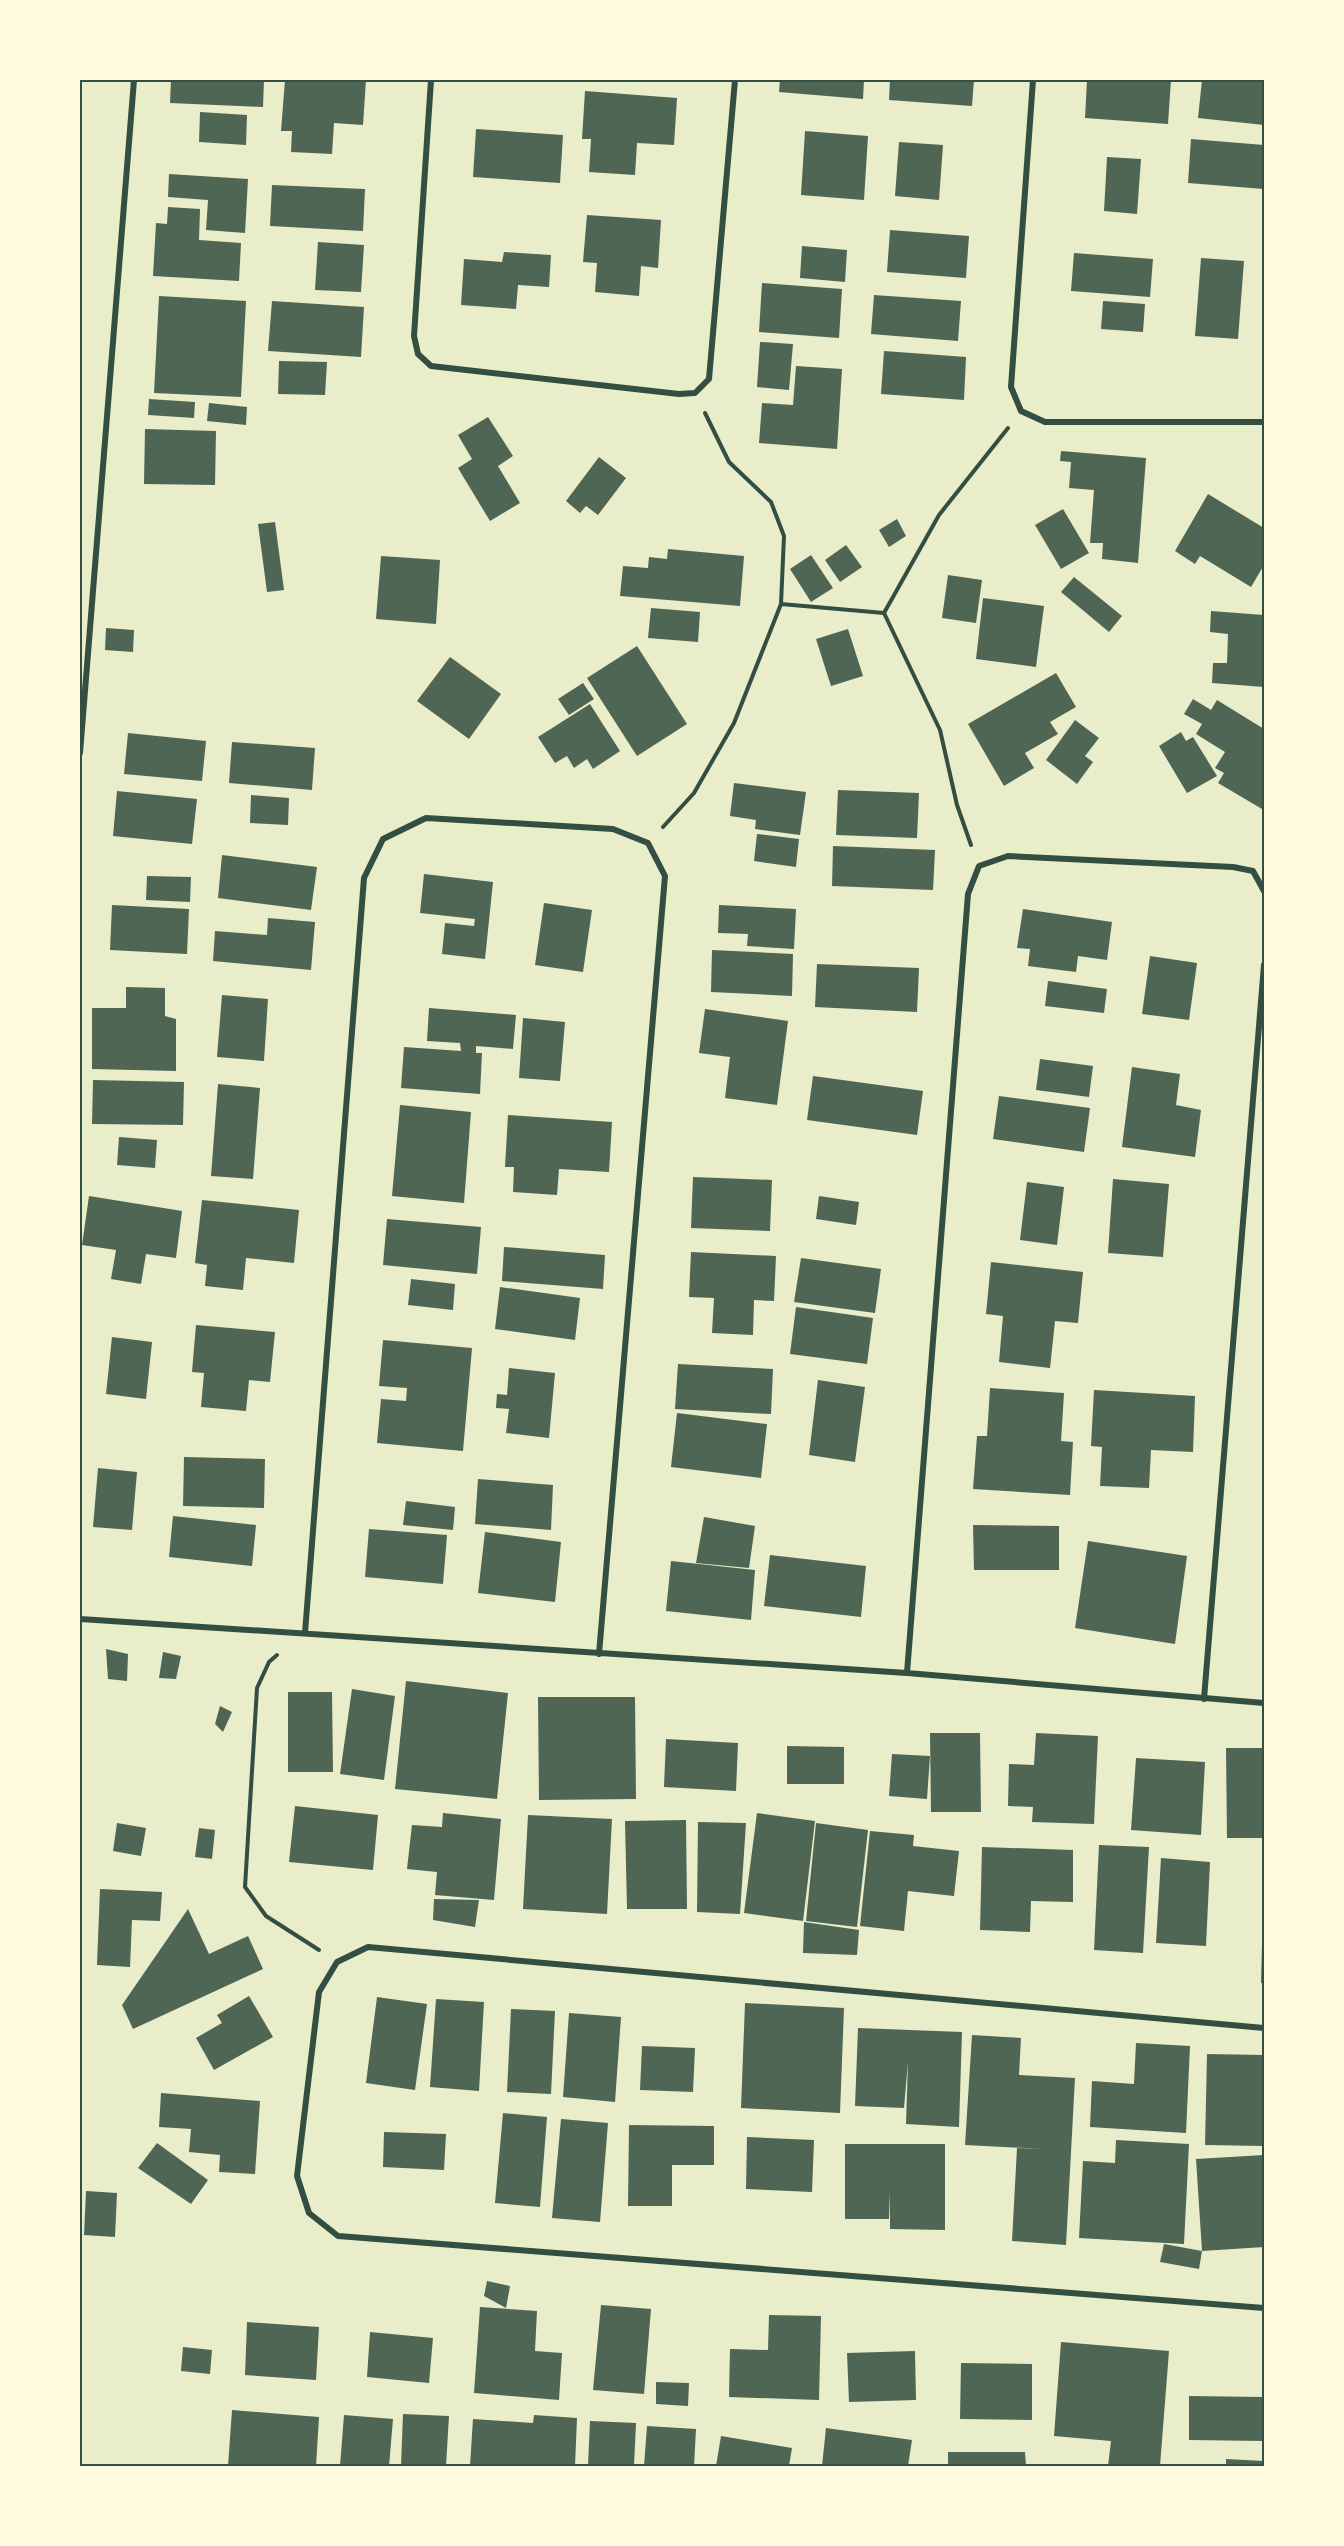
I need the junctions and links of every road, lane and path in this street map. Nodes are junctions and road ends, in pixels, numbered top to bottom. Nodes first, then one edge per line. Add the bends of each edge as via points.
1 (135, 80) edge
2 (431, 80) edge
3 (735, 80) edge
4 (1033, 80) edge
5 (695, 393) junction
6 (1022, 411) junction
7 (1264, 422) edge
8 (782, 604) junction
9 (884, 613) junction
10 (80, 753) edge
11 (648, 843) junction
12 (978, 866) junction
13 (1264, 891) edge
14 (1264, 966) edge
15 (80, 1618) edge
16 (305, 1633) junction
17 (599, 1654) junction
18 (906, 1673) junction
19 (1204, 1699) junction
20 (1264, 1703) edge
21 (337, 1962) junction
22 (1264, 2028) edge
23 (1264, 2308) edge

1 - 10 street
2 - 5 street via 414,336 418,354 431,366
3 - 5 street via 709,380
4 - 6 street via 1011,387
5 - 8 path via 729,462 771,502 784,536
6 - 7 street via 1045,422
6 - 9 path via 939,515
8 - 9 path
8 - 11 path via 734,723 694,793
9 - 12 path via 940,730 957,805
11 - 16 street via 613,829 426,818 383,839 364,878
11 - 17 street via 665,876
12 - 13 street via 1008,856 1233,867 1253,871
12 - 18 street via 968,894
14 - 19 street
15 - 16 street
16 - 17 street
16 - 21 path via 269,1662 257,1688 245,1887 266,1916
17 - 18 street
18 - 19 street
19 - 20 street
21 - 22 street via 368,1947
21 - 23 street via 319,1992 297,2176 309,2213 338,2236

